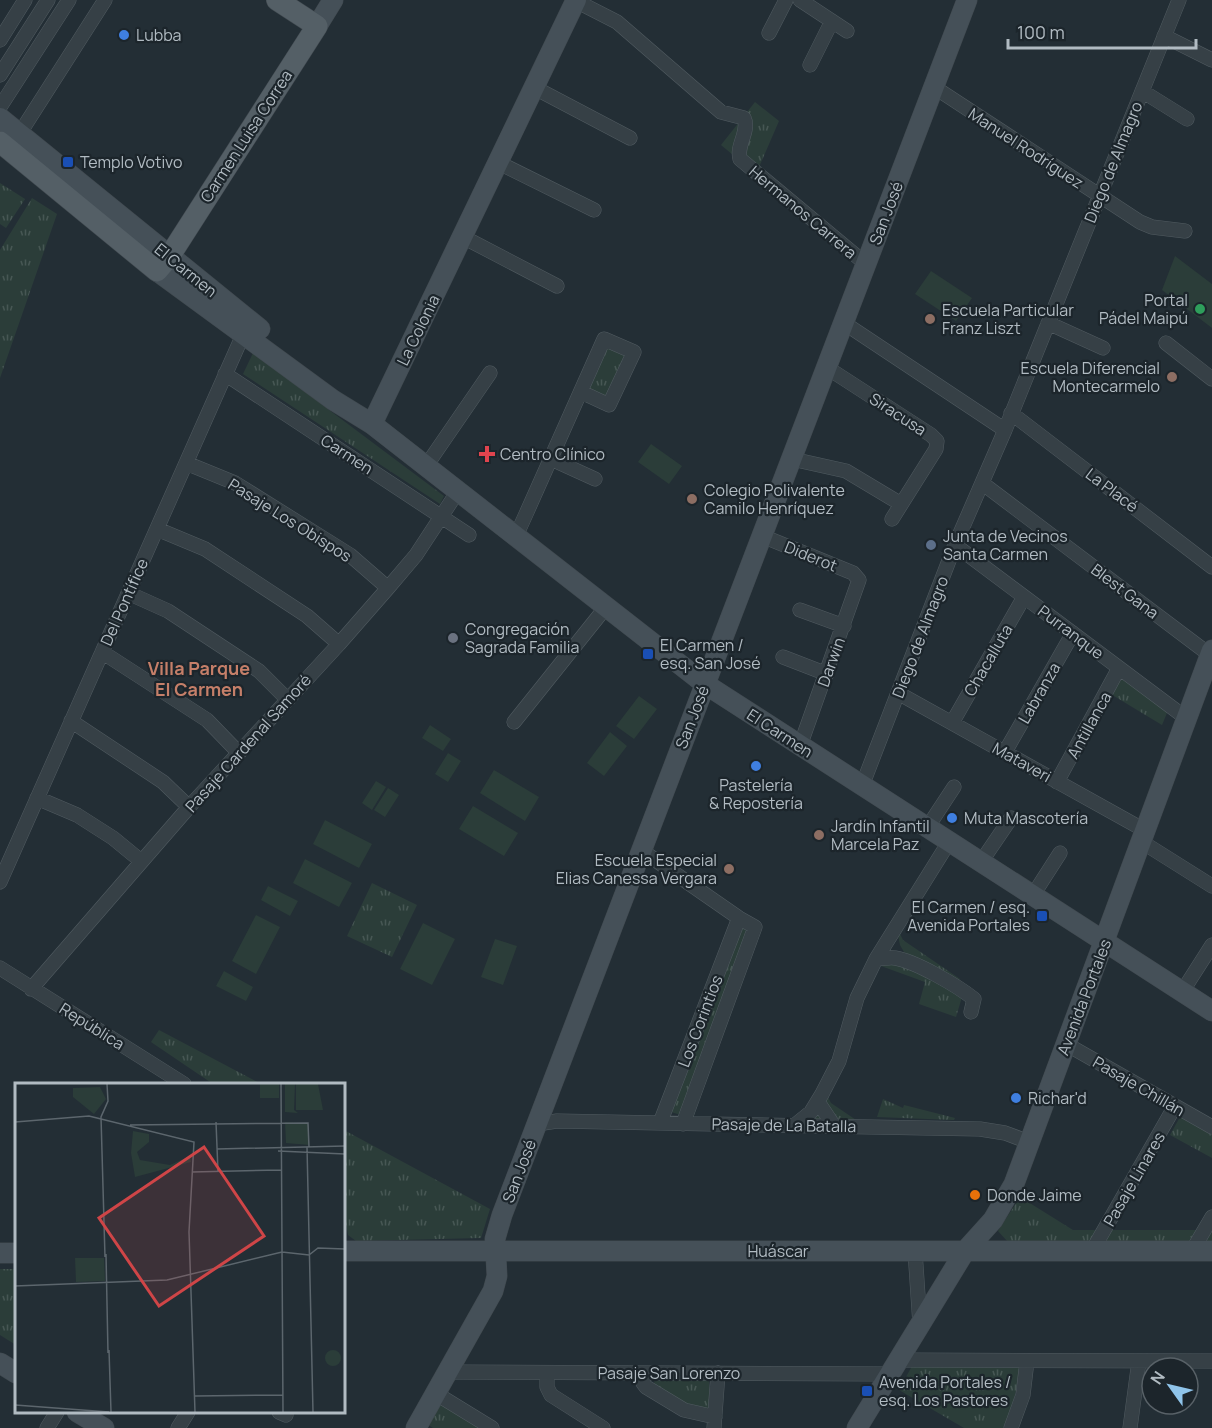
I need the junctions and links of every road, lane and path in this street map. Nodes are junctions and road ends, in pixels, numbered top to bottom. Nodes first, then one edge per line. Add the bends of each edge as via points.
1 (25, 0) edge
2 (48, 0) edge
3 (69, 0) edge
4 (105, 0) edge
5 (277, 0) edge
6 (333, 0) edge
7 (786, 0) edge
8 (968, 0) edge
9 (1179, 0) edge
10 (576, 1) edge
11 (808, 2) edge
12 (832, 21) junction
13 (317, 26) junction
14 (847, 31) dead end
15 (769, 33) dead end
16 (1164, 36) junction
17 (0, 40) edge
18 (1212, 60) edge
19 (810, 64) dead end
20 (0, 75) edge
21 (934, 87) junction
22 (535, 88) junction
23 (1142, 91) junction
24 (0, 107) edge
25 (0, 118) edge
26 (1187, 119) dead end
27 (20, 133) junction
28 (630, 138) dead end
29 (0, 142) edge
30 (499, 163) junction
31 (1099, 196) junction
32 (594, 210) dead end
33 (1185, 231) dead end
34 (463, 237) junction
35 (163, 264) junction
36 (866, 264) junction
37 (557, 286) dead end
38 (844, 323) junction
39 (1048, 323) junction
40 (246, 327) junction
41 (1166, 344) dead end
42 (1103, 348) dead end
43 (826, 367) junction
44 (490, 373) dead end
45 (225, 374) junction
46 (1212, 379) edge
47 (581, 392) junction
48 (1011, 413) junction
49 (372, 424) junction
50 (1005, 430) junction
51 (551, 459) junction
52 (792, 459) junction
53 (186, 463) junction
54 (426, 466) junction
55 (595, 479) dead end
56 (982, 483) junction
57 (458, 491) junction
58 (901, 504) junction
59 (441, 516) junction
60 (892, 519) dead end
61 (157, 529) junction
62 (469, 535) dead end
63 (762, 536) junction
64 (516, 537) junction
65 (955, 545) junction
66 (1212, 567) edge
67 (858, 577) joint
68 (388, 588) junction
69 (128, 593) junction
70 (1024, 597) junction
71 (606, 607) junction
72 (800, 610) dead end
73 (844, 626) junction
74 (1073, 633) junction
75 (339, 644) junction
76 (102, 652) junction
77 (1211, 653) edge
78 (783, 657) dead end
79 (1119, 668) junction
80 (827, 674) junction
81 (705, 684) junction
82 (898, 693) junction
83 (287, 699) junction
84 (1186, 718) junction
85 (71, 721) junction
86 (514, 722) dead end
87 (952, 723) junction
88 (800, 746) junction
89 (1005, 752) junction
90 (239, 753) junction
91 (1057, 782) junction
92 (862, 786) junction
93 (954, 787) dead end
94 (38, 798) junction
95 (189, 807) junction
96 (1011, 818) dead end
97 (927, 828) junction
98 (1144, 837) junction
99 (949, 842) junction
100 (641, 850) junction
101 (1060, 853) dead end
102 (141, 861) junction
103 (981, 862) junction
104 (0, 882) edge
105 (1212, 886) edge
106 (1033, 895) junction
107 (739, 918) junction
108 (892, 933) junction
109 (1105, 942) junction
110 (1212, 945) edge
111 (876, 959) junction
112 (909, 962) junction
113 (0, 968) edge
114 (31, 989) junction
115 (1182, 992) junction
116 (1212, 1011) edge
117 (971, 1012) dead end
118 (1066, 1044) junction
119 (182, 1083) edge
120 (818, 1102) junction
121 (1175, 1107) junction
122 (660, 1123) junction
123 (537, 1124) junction
124 (683, 1124) junction
125 (795, 1125) junction
126 (834, 1126) junction
127 (1212, 1127) edge
128 (1029, 1142) junction
129 (1212, 1217) edge
130 (993, 1220) junction
131 (495, 1250) junction
132 (345, 1251) edge
133 (915, 1251) junction
134 (965, 1251) junction
135 (1006, 1251) junction
136 (1092, 1251) junction
137 (1202, 1251) edge
138 (920, 1325) junction
139 (1212, 1360) edge
140 (1027, 1361) junction
141 (1138, 1361) junction
142 (0, 1363) edge
143 (894, 1367) junction
144 (15, 1372) edge
145 (447, 1372) junction
146 (547, 1373) junction
147 (642, 1373) junction
148 (718, 1373) junction
149 (435, 1394) junction
150 (56, 1413) edge
151 (79, 1413) edge
152 (187, 1413) edge
153 (714, 1423) edge
154 (419, 1427) edge
155 (46, 1428) edge
156 (104, 1428) edge
157 (178, 1428) edge
158 (492, 1428) edge
159 (603, 1428) edge
160 (857, 1428) edge
161 (1011, 1428) edge
162 (1130, 1428) edge

1 - 17 street
2 - 20 street
3 - 24 street
4 - 27 street
5 - 13 main road
6 - 13 street, Carmen Luisa Correa
7 - 15 street
8 - 21 street, San José
9 - 16 street, Diego de Almagro
10 - 22 street, La Colonia
10 - 36 street, Hermanos Carrera via 617,22 721,112 744,118 740,159
11 - 12 street
12 - 14 street
12 - 19 street
13 - 35 main road, Carmen Luisa Correa
16 - 18 street
16 - 23 street, Diego de Almagro
21 - 31 street, Manuel Rodríguez
21 - 36 street, San José
22 - 28 street
22 - 30 street, La Colonia
23 - 26 street
23 - 31 street, Diego de Almagro
25 - 27 street, El Carmen
27 - 35 street, El Carmen
29 - 35 main road, El Carmen
30 - 32 street
30 - 34 street, La Colonia
31 - 33 street, Manuel Rodríguez via 1145,225
31 - 39 street, Diego de Almagro
34 - 37 street
34 - 49 street, La Colonia
35 - 40 street, El Carmen
36 - 38 street, San José
38 - 43 street, San José
38 - 50 street
39 - 42 street
39 - 48 street, Diego de Almagro
40 - 45 street, Del Pontífice
40 - 49 street, El Carmen via 353,402
41 - 46 street
43 - 52 street, San José
43 - 58 street, Siracusa via 937,441 936,450
44 - 54 street
45 - 53 street, Del Pontífice
45 - 59 street, Carmen
47 - 47 street via 604,339 634,352 609,405
47 - 51 street
48 - 50 street, Diego de Almagro
48 - 66 street, La Placé
49 - 54 street, El Carmen
50 - 56 street, Diego de Almagro
51 - 55 street
51 - 64 street
52 - 58 street via 846,471
52 - 63 street, San José
53 - 61 street, Del Pontífice
53 - 68 street, Pasaje Los Obispos via 235,483 350,555
54 - 57 street, El Carmen
56 - 65 street, Diego de Almagro
56 - 77 street, Blest Gana
57 - 59 street, Pasaje Cardenal Samoré
57 - 64 street, El Carmen
58 - 60 street, Siracusa
59 - 62 street, Carmen
59 - 68 street, Pasaje Cardenal Samoré
61 - 69 street, Del Pontífice
61 - 75 street via 205,549 307,616
63 - 67 street, Diderot
63 - 81 street, San José
64 - 71 street, El Carmen
65 - 70 street, Purranque
65 - 82 street, Diego de Almagro
67 - 73 street, Darwin via 860,584
68 - 75 street, Pasaje Cardenal Samoré
69 - 76 street, Del Pontífice
69 - 83 street via 168,611 259,671
70 - 74 street, Purranque
70 - 87 street, Chacalluta
71 - 81 street, El Carmen
71 - 86 street
72 - 73 street
73 - 80 street, Darwin
74 - 79 street, Purranque
74 - 89 street, Labranza
75 - 83 street, Pasaje Cardenal Samoré
76 - 85 street, Del Pontífice
76 - 90 street via 207,720
77 - 84 street, Avenida Portales
78 - 80 street
79 - 84 street, Purranque
79 - 91 street, Antillanca
80 - 88 street, Darwin
81 - 88 street, El Carmen
81 - 100 street, San José
82 - 87 street, Mataveri
82 - 92 street, Diego de Almagro
83 - 90 street, Pasaje Cardenal Samoré
84 - 98 street, Avenida Portales
85 - 94 street, Del Pontífice
85 - 95 street via 163,782
87 - 89 street, Mataveri
88 - 92 street, El Carmen
89 - 91 street, Mataveri
90 - 95 street, Pasaje Cardenal Samoré
91 - 98 street, Mataveri
92 - 97 street, El Carmen
93 - 97 street
94 - 102 street via 77,814
94 - 104 street, Del Pontífice
95 - 102 street, Pasaje Cardenal Samoré
96 - 103 street
97 - 99 street, El Carmen
98 - 105 street, Mataveri
98 - 109 street, Avenida Portales
99 - 103 street, El Carmen
99 - 108 street
100 - 107 street
100 - 123 street, San José
101 - 106 street
102 - 114 street, Pasaje Cardenal Samoré
103 - 106 street, El Carmen
106 - 109 street, El Carmen
107 - 122 street, Los Corintios
107 - 124 street via 755,927
108 - 111 street
108 - 112 street via 894,949
109 - 115 street, El Carmen
109 - 118 street, Avenida Portales
110 - 115 street
111 - 112 street
111 - 120 street via 856,998 839,1061
112 - 117 street via 974,999
113 - 114 street, República
114 - 119 street, República
115 - 116 street, El Carmen
118 - 121 street, Pasaje Chillán
118 - 128 street, Avenida Portales
120 - 125 street
120 - 126 street
121 - 127 street, Pasaje Chillán
121 - 136 street, Pasaje Linares
122 - 123 street, Pasaje de La Batalla
122 - 124 street, Pasaje de La Batalla
123 - 131 street, San José via 497,1229
124 - 125 street, Pasaje de La Batalla
125 - 126 street, Pasaje de La Batalla
126 - 128 street, Pasaje de La Batalla via 988,1129
128 - 130 street, Avenida Portales via 1014,1184
129 - 137 street
130 - 134 street, Avenida Portales
130 - 135 street via 996,1244
131 - 132 street, Huáscar
131 - 133 street, Huáscar
131 - 145 street, San José via 493,1291
133 - 134 street, Huáscar
133 - 138 street
134 - 135 street, Huáscar
134 - 138 street, Avenida Portales
135 - 136 street, Huáscar
136 - 137 street, Huáscar
138 - 143 street, Avenida Portales
139 - 141 street, Pasaje San Lorenzo
140 - 141 street, Pasaje San Lorenzo
140 - 143 street, Pasaje San Lorenzo
140 - 161 street via 1023,1395
141 - 162 street
142 - 144 street
143 - 148 street, Pasaje San Lorenzo
143 - 160 street, Avenida Portales
145 - 146 street, Pasaje San Lorenzo
145 - 149 street, San José
146 - 147 street, Pasaje San Lorenzo
146 - 159 street via 551,1395
147 - 148 street, Pasaje San Lorenzo
147 - 153 street via 646,1387
148 - 153 street
149 - 154 street, San José
149 - 158 street
150 - 155 street
151 - 156 street
152 - 157 street

